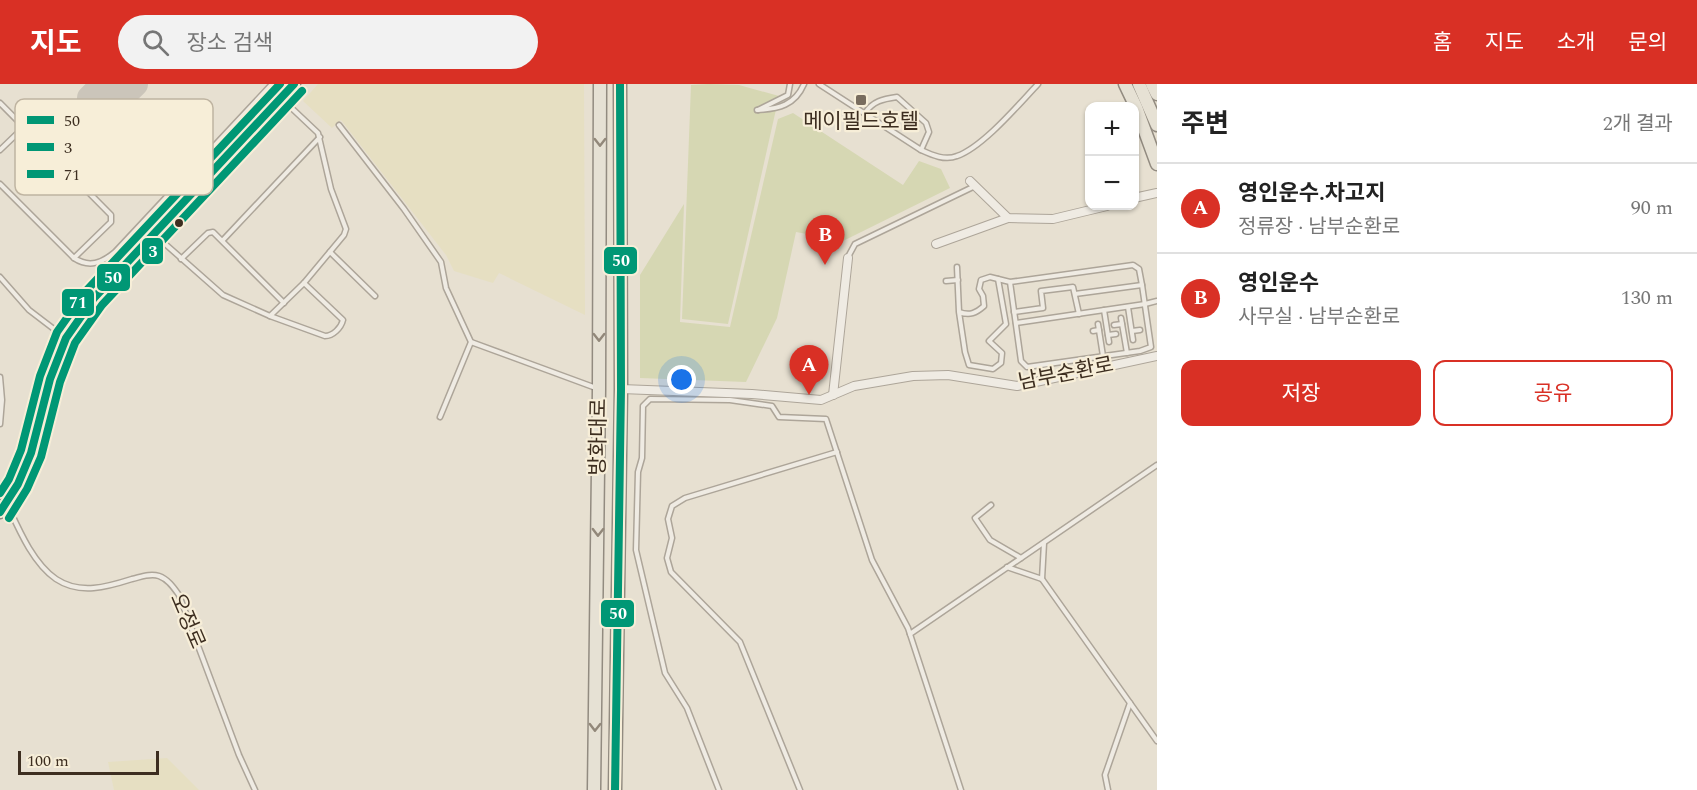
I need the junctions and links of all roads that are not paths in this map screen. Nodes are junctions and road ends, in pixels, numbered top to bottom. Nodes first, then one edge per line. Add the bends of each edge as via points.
1 (272, 84) edge
2 (294, 84) edge
3 (600, 84) edge
4 (620, 84) edge
5 (790, 84) edge
6 (804, 84) edge
7 (819, 84) edge
8 (1038, 84) edge
9 (1125, 84) edge
10 (1139, 84) edge
11 (1152, 84) edge
12 (1157, 94) edge
13 (281, 98) junction
14 (0, 104) edge
15 (865, 113) junction
16 (15, 118) edge
17 (339, 125) dead end
18 (1157, 125) edge
19 (15, 136) edge
20 (320, 137) junction
21 (213, 147) edge
22 (0, 150) edge
23 (921, 150) junction
24 (1157, 164) edge
25 (213, 171) edge
26 (973, 183) joint
27 (0, 184) edge
28 (1157, 193) edge
29 (91, 195) edge
30 (168, 195) edge
31 (190, 195) edge
32 (1139, 197) edge
33 (1090, 210) edge
34 (1008, 218) junction
35 (154, 234) junction
36 (223, 240) junction
37 (936, 244) dead end
38 (330, 252) junction
39 (74, 258) junction
40 (848, 258) joint
41 (181, 260) junction
42 (957, 267) dead end
43 (0, 276) edge
44 (998, 279) junction
45 (958, 280) junction
46 (946, 281) dead end
47 (1010, 282) junction
48 (304, 283) junction
49 (1143, 285) junction
50 (1075, 294) junction
51 (375, 296) dead end
52 (1157, 301) edge
53 (284, 303) junction
54 (1145, 304) junction
55 (1128, 307) junction
56 (1104, 310) junction
57 (959, 312) junction
58 (1014, 312) junction
59 (1079, 314) junction
60 (270, 316) junction
61 (1016, 322) junction
62 (1098, 324) dead end
63 (1114, 325) dead end
64 (1099, 330) junction
65 (1140, 330) dead end
66 (1093, 331) dead end
67 (1132, 331) junction
68 (1116, 334) dead end
69 (1108, 335) junction
70 (66, 338) junction
71 (1133, 340) dead end
72 (471, 342) junction
73 (1109, 342) dead end
74 (1127, 352) junction
75 (1103, 356) junction
76 (1157, 356) edge
77 (0, 377) edge
78 (599, 389) junction
79 (621, 389) junction
80 (833, 395) junction
81 (440, 417) dead end
82 (0, 424) edge
83 (837, 452) junction
84 (1157, 465) edge
85 (991, 506) dead end
86 (3, 507) edge
87 (1044, 543) junction
88 (1021, 558) junction
89 (1007, 567) junction
90 (1042, 579) junction
91 (910, 634) junction
92 (1130, 703) junction
93 (1157, 741) edge
94 (255, 790) edge
95 (594, 790) edge
96 (615, 790) edge
97 (719, 790) edge
98 (800, 790) edge
99 (961, 790) edge
100 (1108, 790) edge

1 - 21 lane
2 - 13 main road, 오정로
3 -> 78 main road, 방화대로
4 - 79 main road, 방화대로
5 - 6 lane via 788,95 757,110 788,105
7 - 15 lane
8 - 23 lane via 981,141 957,157 937,157
9 - 24 main road
10 - 18 main road
11 - 12 main road
13 - 20 lane
13 - 25 main road, 오정로
14 - 16 lane
15 - 23 lane
15 - 23 lane via 871,105 897,97 926,123 929,132
17 - 72 lane via 441,262 446,288
19 - 22 lane
20 - 36 lane
20 - 38 lane via 331,189 346,229
26 - 34 street
26 - 40 lane via 855,244
27 - 39 lane
28 - 32 street
29 - 39 lane via 112,220
30 - 39 lane via 106,259 86,264
31 - 35 main road, 오정로
33 - 34 street via 1053,219
34 - 37 street
35 - 41 lane
35 - 70 main road, 오정로 via 94,298
36 - 41 lane via 210,232
36 - 53 lane
38 - 48 lane
38 - 51 lane
40 - 80 street
41 - 60 lane via 223,295
42 - 45 lane
43 - 70 lane via 29,310
44 - 47 lane
44 - 57 lane via 981,280 984,306 977,312
44 - 57 lane via 1006,324 989,341 1002,353 1001,363 993,369 969,365
45 - 46 lane
45 - 57 lane
47 - 49 lane via 1133,265 1139,269
47 - 58 lane
48 - 53 lane
48 - 60 lane via 342,318 342,325 334,333 325,336
49 - 50 lane
49 - 54 lane
50 - 58 lane via 1073,287 1041,291 1043,308
50 - 59 lane
52 - 54 lane
53 - 60 lane
54 - 55 lane
54 - 74 lane via 1151,347
55 - 56 lane
55 - 67 lane
56 - 59 lane
56 - 69 lane
58 - 61 lane
59 - 61 lane
61 - 75 lane via 1021,362 1028,367
62 - 64 lane
63 - 74 lane via 1121,321
64 - 66 lane
64 - 75 lane
65 - 67 lane
67 - 71 lane
68 - 69 lane
69 - 73 lane
70 - 86 main road, 오정로 via 50,379 31,453
72 - 78 lane
72 - 81 lane
74 - 75 lane
76 - 80 street, 남부순환로 via 1017,386 948,375 924,376 854,386
77 - 82 lane
78 -> 95 main road, 방화대로
79 - 80 street, 남부순환로 via 821,400
79 - 96 main road, 방화대로
83 - 91 lane via 872,560
83 - 97 lane via 826,419 779,417 772,406 730,400 650,399 643,406 636,550 665,673 687,708
83 - 98 lane via 685,498 672,506 668,519 672,538 667,558 671,572 740,642
84 - 87 lane
85 - 88 lane via 975,518 990,540
86 - 94 lane, 오정로 via 29,547 56,578 72,586 92,589 146,575 161,576 172,584
87 - 88 lane
87 - 90 lane
88 - 89 lane
89 - 90 lane
89 - 91 lane
90 - 92 lane
91 - 99 lane
92 - 93 lane
92 - 100 lane via 1105,775

